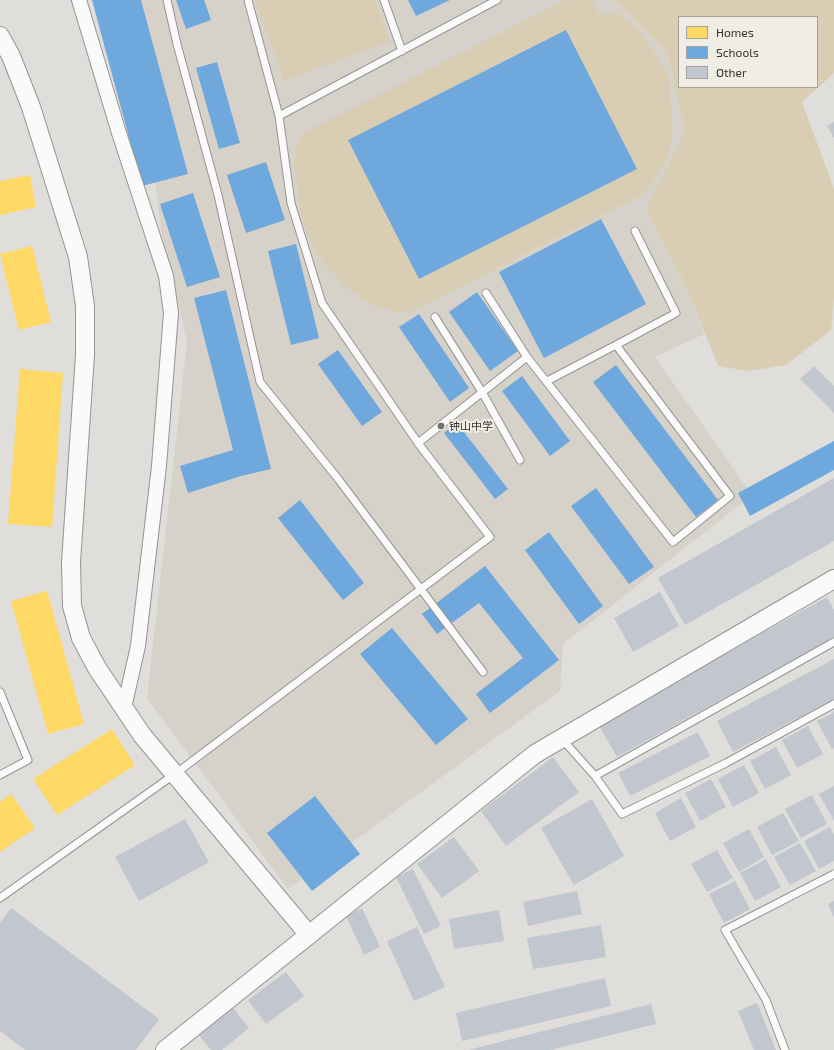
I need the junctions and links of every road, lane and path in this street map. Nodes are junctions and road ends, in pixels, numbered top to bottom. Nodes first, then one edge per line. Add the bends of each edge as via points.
1 (79, 0) edge
2 (167, 0) edge
3 (248, 0) edge
4 (384, 0) edge
5 (497, 0) edge
6 (0, 36) edge
7 (402, 50) junction
8 (279, 116) junction
9 (635, 230) dead end
10 (486, 293) dead end
11 (435, 317) dead end
12 (616, 345) junction
13 (527, 357) junction
14 (547, 381) junction
15 (482, 392) junction
16 (418, 443) junction
17 (520, 460) dead end
18 (831, 583) edge
19 (421, 589) junction
20 (834, 642) edge
21 (483, 672) dead end
22 (0, 692) edge
23 (834, 704) edge
24 (124, 708) junction
25 (562, 738) junction
26 (175, 774) junction
27 (0, 775) edge
28 (595, 776) junction
29 (834, 874) edge
30 (0, 898) edge
31 (309, 935) junction
32 (165, 1050) edge
33 (785, 1050) edge

1 - 24 street via 166,276 171,313 159,466 138,646
2 - 19 lane via 218,195 260,382 339,480
3 - 8 lane
4 - 7 lane
5 - 7 lane
6 - 24 street via 11,56 31,107 78,257 85,306 85,355 71,562 72,606 81,638 97,668
7 - 8 lane
8 - 16 lane via 291,203 322,303
9 - 12 lane via 676,313
10 - 13 lane
11 - 15 lane
12 - 14 lane
12 - 14 lane via 730,496 673,542
13 - 14 lane
13 - 15 lane
15 - 16 lane
15 - 17 lane
16 - 19 lane via 490,537
18 - 25 street
19 - 21 lane
19 - 26 lane
20 - 28 lane
22 - 27 lane via 28,760
23 - 28 lane via 726,763 622,814
24 - 26 street via 142,735
25 - 28 lane
25 - 31 street via 535,754
26 - 30 lane
26 - 31 street
29 - 33 lane via 725,930 766,1000
31 - 32 street

